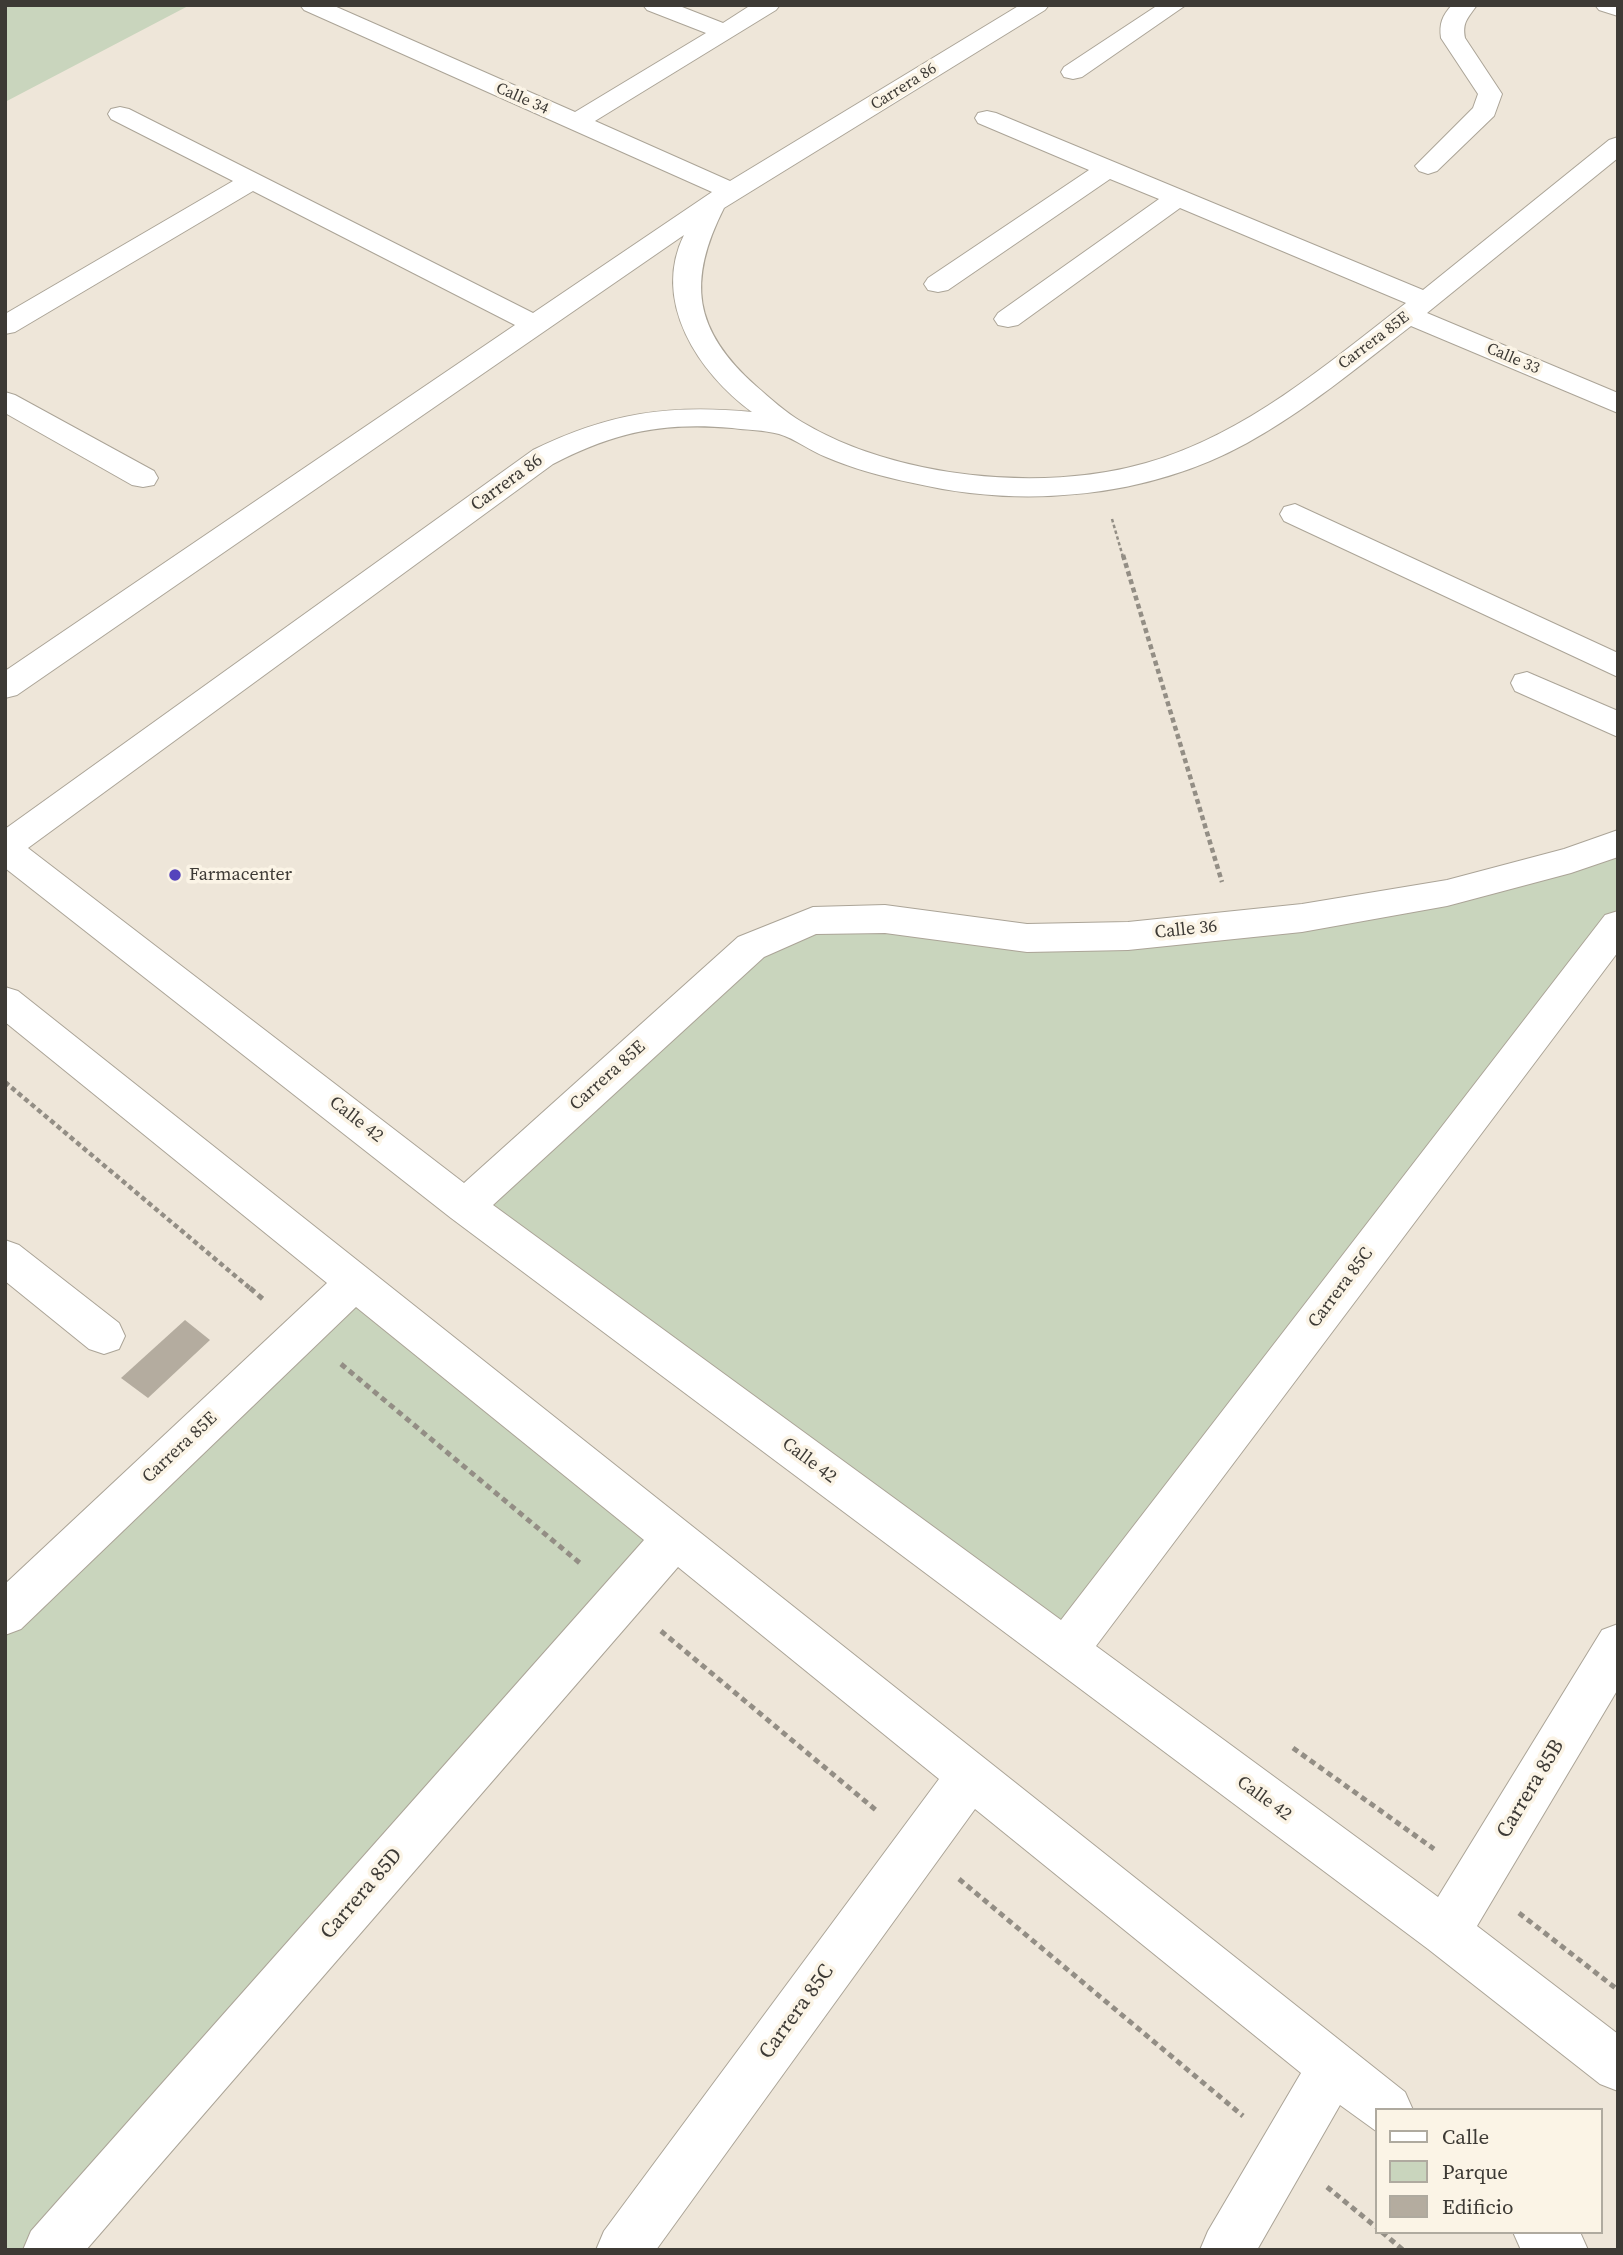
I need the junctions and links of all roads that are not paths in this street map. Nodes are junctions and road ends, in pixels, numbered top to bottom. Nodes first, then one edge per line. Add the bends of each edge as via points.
1 (312, 5) edge
2 (655, 5) edge
3 (768, 5) edge
4 (1037, 5) edge
5 (1174, 5) edge
6 (1465, 5) edge
7 (1607, 5) edge
8 (1618, 9) edge
9 (723, 31) junction
10 (1073, 72) dead end
11 (120, 114) dead end
12 (987, 118) dead end
13 (575, 122) junction
14 (1618, 145) edge
15 (1428, 166) dead end
16 (1107, 169) junction
17 (252, 181) junction
18 (723, 197) junction
19 (1177, 198) junction
20 (938, 284) dead end
21 (1417, 308) junction
22 (1007, 319) dead end
23 (536, 325) junction
24 (5, 326) edge
25 (5, 401) edge
26 (1618, 404) edge
27 (794, 429) junction
28 (143, 478) dead end
29 (1100, 481) joint
30 (1296, 514) dead end
31 (1618, 666) edge
32 (1527, 682) dead end
33 (5, 687) edge
34 (1618, 725) edge
35 (1618, 843) edge
36 (5, 848) edge
37 (1618, 925) edge
38 (751, 947) joint
39 (5, 1001) edge
40 (466, 1206) junction
41 (5, 1257) edge
42 (355, 1282) junction
43 (104, 1336) dead end
44 (675, 1538) junction
45 (5, 1614) edge
46 (1618, 1646) edge
47 (1065, 1651) junction
48 (971, 1775) junction
49 (1445, 1932) junction
50 (1618, 2066) edge
51 (1333, 2067) junction
52 (1384, 2108) edge
53 (1542, 2234) edge
54 (50, 2250) edge
55 (624, 2250) edge
56 (1227, 2250) edge
57 (1562, 2250) edge

1 - 13 street, Calle 34
2 - 9 street
3 - 9 street
4 - 18 street, Carrera 86
5 - 10 street
6 - 15 street via 1449,24 1451,37 1485,80 1490,94 1485,111
7 - 8 street
9 - 13 street
11 - 17 street
12 - 16 street, Calle 33
13 - 18 street, Calle 34
14 - 21 street, Carrera 85E
16 - 19 street, Calle 33
16 - 20 street
17 - 23 street
17 - 24 street
18 - 23 street, Carrera 86
18 - 27 street via 696,230 687,258 685,288 691,318 705,348 728,377
19 - 21 street, Calle 33
19 - 22 street
21 - 26 street, Calle 33
21 - 29 street, Carrera 85E via 1264,424 1206,454
23 - 33 street, Carrera 86
25 - 28 street
27 - 29 street, Carrera 86 via 836,451 936,478 990,485
27 - 36 street, Carrera 86 via 674,416 581,436 543,457
30 - 31 street
32 - 34 street
35 - 38 street, Calle 36 via 1447,893 1302,918 1128,936 1027,938 885,919 813,921
36 - 40 street, Calle 42
37 - 47 street, Carrera 85C
38 - 40 street, Carrera 85E
39 - 42 street
40 - 47 street, Calle 42
41 - 43 street
42 - 44 street
42 - 45 street, Carrera 85E
44 - 48 street
44 - 54 street, Carrera 85D
46 - 49 street, Carrera 85B
47 - 49 street, Calle 42
48 - 51 street
48 - 55 street, Carrera 85C
49 - 50 street, Calle 42
51 - 52 street
51 - 56 street
53 - 57 street

